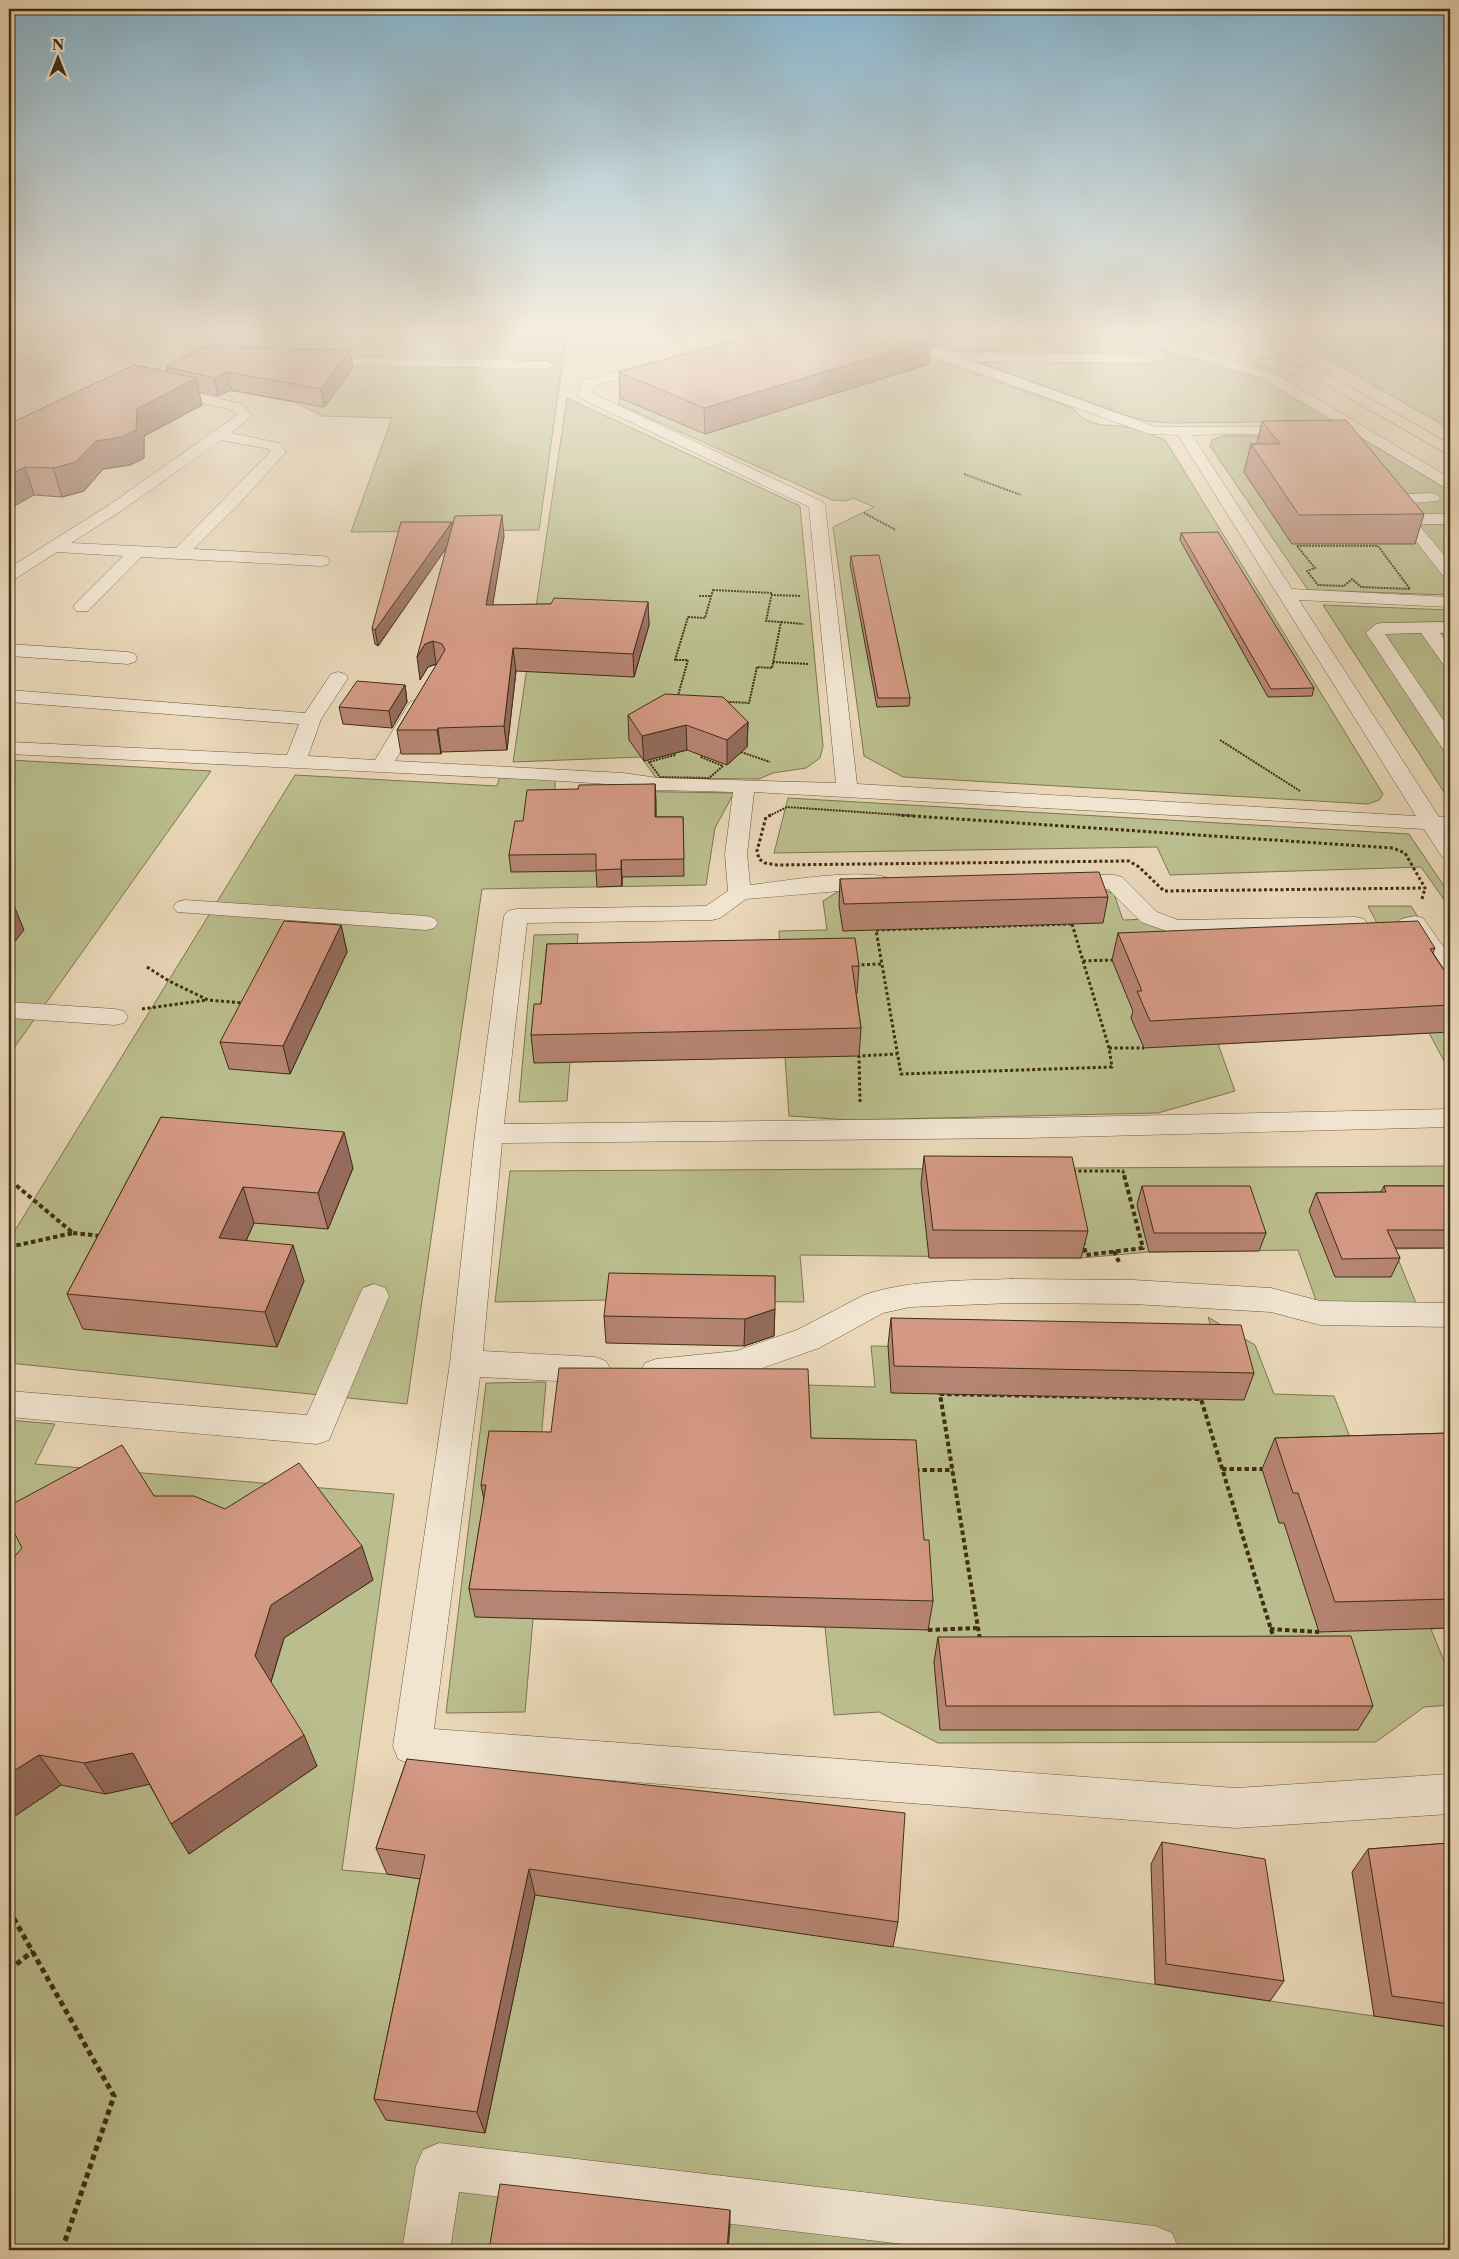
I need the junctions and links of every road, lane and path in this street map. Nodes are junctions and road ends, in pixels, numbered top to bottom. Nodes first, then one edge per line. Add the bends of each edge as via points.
1 (666, 433) edge
2 (1184, 433) edge
3 (1365, 433) edge
4 (1421, 433) edge
5 (218, 435) joint
6 (1450, 450) edge
7 (964, 474) dead end
8 (1450, 484) edge
9 (1021, 495) dead end
10 (1432, 498) dead end
11 (864, 513) dead end
12 (1406, 519) junction
13 (1450, 519) edge
14 (896, 530) dead end
15 (1421, 538) junction
16 (1440, 538) dead end
17 (1298, 546) joint
18 (53, 547) junction
19 (137, 551) junction
20 (180, 554) junction
21 (1445, 560) edge
22 (321, 561) dead end
23 (1450, 573) edge
24 (9, 575) edge
25 (1286, 594) junction
26 (699, 596) dead end
27 (711, 596) junction
28 (1450, 602) edge
29 (82, 607) dead end
30 (1427, 628) junction
31 (1450, 628) edge
32 (9, 650) edge
33 (128, 658) dead end
34 (1450, 660) edge
35 (773, 662) junction
36 (834, 666) junction
37 (338, 678) dead end
38 (428, 688) edge
39 (9, 696) edge
40 (311, 718) junction
41 (1220, 740) dead end
42 (1450, 744) edge
43 (9, 748) edge
44 (294, 763) junction
45 (381, 767) junction
46 (744, 786) junction
47 (847, 790) junction
48 (1322, 815) junction
49 (1440, 823) edge
50 (1450, 852) edge
51 (1412, 863) joint
52 (895, 882) edge
53 (1045, 882) edge
54 (740, 893) junction
55 (185, 907) dead end
56 (426, 923) dead end
57 (1112, 960) dead end
58 (1083, 961) junction
59 (882, 964) junction
60 (853, 965) edge
61 (147, 967) dead end
62 (1450, 973) edge
63 (208, 1000) junction
64 (252, 1004) edge
65 (9, 1010) edge
66 (125, 1013) joint
67 (1109, 1048) junction
68 (1144, 1048) dead end
69 (897, 1054) junction
70 (1450, 1118) edge
71 (861, 1130) junction
72 (488, 1134) junction
73 (1094, 1169) joint
74 (11, 1181) dead end
75 (73, 1233) junction
76 (111, 1237) edge
77 (9, 1247) edge
78 (374, 1296) dead end
79 (1450, 1315) edge
80 (466, 1363) junction
81 (9, 1404) edge
82 (1222, 1469) junction
83 (1262, 1469) dead end
84 (912, 1470) edge
85 (953, 1470) junction
86 (978, 1628) junction
87 (1270, 1629) junction
88 (928, 1630) dead end
89 (1319, 1632) dead end
90 (1450, 1794) edge
91 (9, 1910) edge
92 (33, 1950) junction
93 (9, 1970) edge
94 (62, 2250) edge
95 (426, 2250) edge
96 (1155, 2250) edge

1 - 36 street via 818,505
2 - 25 street
3 - 8 street
4 - 6 main road
5 - 18 street via 115,508
5 - 20 street via 274,446 278,452
7 - 9 path
10 - 12 street via 1385,494
11 - 14 path
12 - 13 street
12 - 15 street
15 - 16 street
15 - 21 street
17 - 17 path via 1378,546 1410,589 1361,588 1352,579 1344,586 1318,585 1307,572 1315,568
18 - 19 street
18 - 24 street
19 - 20 street
19 - 29 street
20 - 22 street
21 - 23 street
25 - 28 street
25 - 49 street
26 - 27 path
27 - 35 path via 713,590 772,593 766,622 781,622
27 - 35 path via 705,618 688,618 675,660 688,660 677,699 749,703 757,667 772,668
30 - 31 street
30 - 34 street
30 - 42 street via 1382,628 1376,634
32 - 33 street
35 - 36 path
36 - 47 street
37 - 40 street
38 - 45 street
39 - 40 street
40 - 44 street
41 - 48 path via 1317,801
43 - 44 street
44 - 45 street
45 - 46 street
46 - 47 street
46 - 54 street via 737,851
47 - 48 street
48 - 49 street
49 - 50 street
51 - 51 path via 1425,888 1164,891 1137,864 1129,861 777,864 765,863 759,859 757,851 766,816 787,807 1393,848 1405,853
52 - 54 street via 846,882
53 - 62 street via 1114,882 1149,917 1174,927 1415,923
54 - 72 street via 712,913 516,916
55 - 56 street
57 - 58 path
58 - 59 path via 1072,924 876,930
58 - 67 path
59 - 60 path
59 - 69 path
61 - 63 path
63 - 64 path
63 - 66 path
65 - 66 street
67 - 68 path
67 - 69 path via 1112,1067 900,1074
69 - 71 path via 859,1056
70 - 71 street
71 - 72 street
72 - 80 street
73 - 73 path via 1122,1171 1143,1248 1086,1255 1067,1171
74 - 75 path
75 - 76 path
75 - 77 path
78 - 81 street via 317,1430
79 - 80 street via 1320,1313 1271,1300 1133,1292 1012,1291 910,1295 875,1303 808,1339 737,1364 648,1373
80 - 90 street via 412,1746 1236,1808
82 - 83 path
82 - 85 path via 1201,1400 940,1394
82 - 87 path
84 - 85 path
85 - 86 path
86 - 87 path via 984,1662 1281,1661
86 - 88 path
87 - 89 path
91 - 92 path
92 - 93 path
92 - 94 path via 114,2096
95 - 96 street via 439,2166

